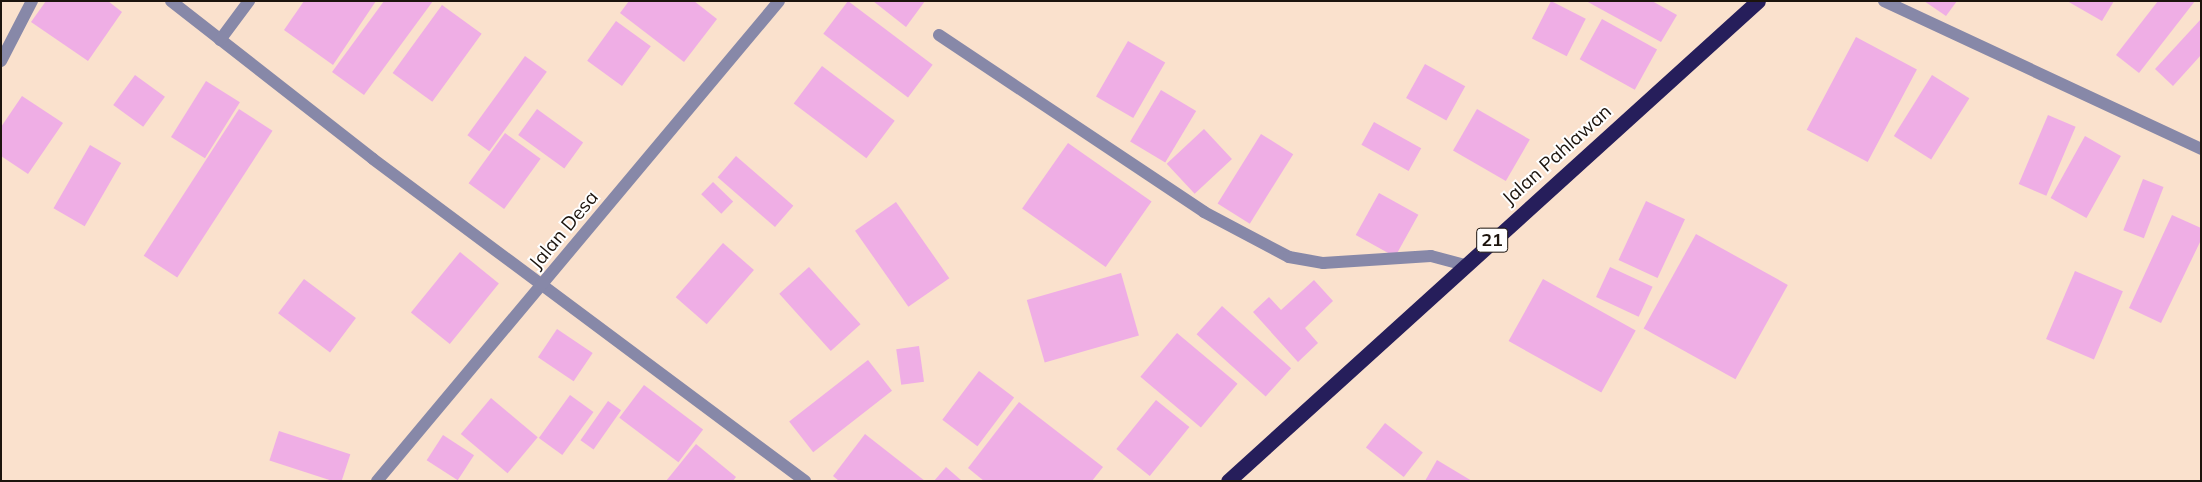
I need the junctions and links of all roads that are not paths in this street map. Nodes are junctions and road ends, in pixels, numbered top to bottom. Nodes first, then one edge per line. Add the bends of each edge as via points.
1 (32, 1) edge
2 (170, 1) edge
3 (249, 1) edge
4 (779, 1) edge
5 (1758, 1) edge
6 (1884, 1) edge
7 (939, 35) dead end
8 (220, 40) junction
9 (1, 61) edge
10 (2201, 149) edge
11 (1464, 265) junction
12 (543, 286) junction
13 (377, 481) edge
14 (805, 481) edge
15 (1228, 481) edge

1 - 9 street
2 - 8 street
3 - 8 street
4 - 12 street, Jalan Desa
5 - 11 highway, Jalan Pahlawan / 21
6 - 10 street
7 - 11 street via 1196,207 1289,257 1323,263 1431,256
8 - 12 street
11 - 15 highway, Jalan Pahlawan / 21
12 - 13 street, Jalan Desa
12 - 14 street

